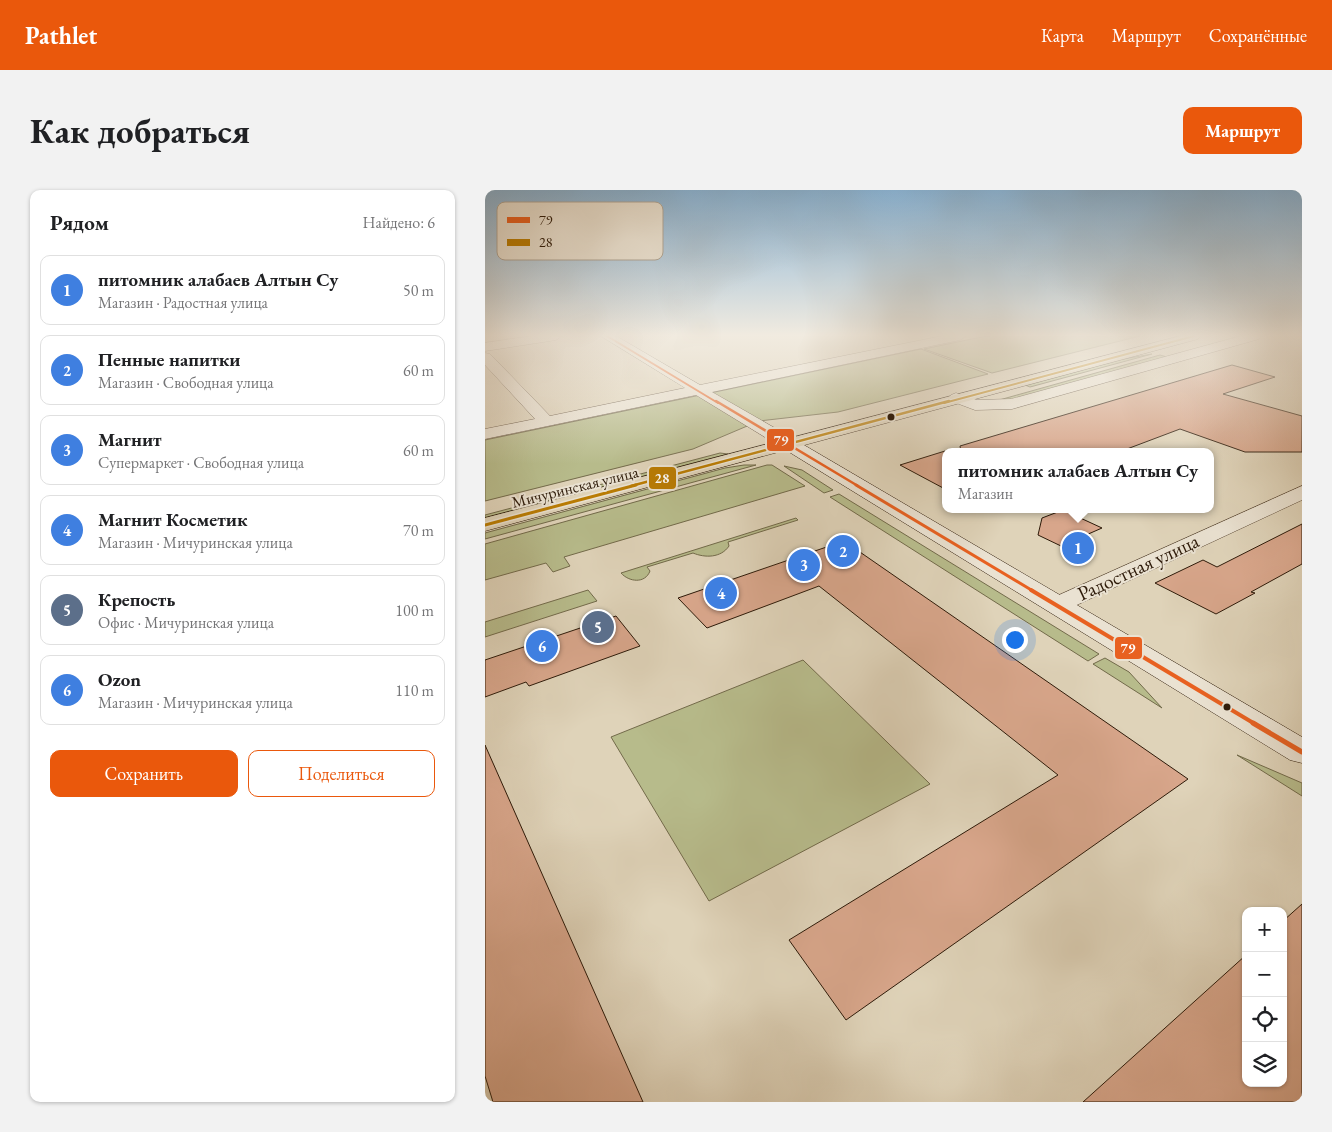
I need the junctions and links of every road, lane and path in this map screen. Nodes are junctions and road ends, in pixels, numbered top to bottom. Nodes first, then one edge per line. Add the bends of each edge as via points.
1 (506, 379) edge
2 (677, 379) edge
3 (752, 379) edge
4 (1004, 379) edge
5 (1031, 379) edge
6 (1103, 379) edge
7 (696, 390) junction
8 (956, 398) junction
9 (546, 421) junction
10 (485, 434) edge
11 (781, 440) junction
12 (1302, 492) edge
13 (485, 510) edge
14 (485, 526) edge
15 (1057, 605) junction
16 (1302, 752) edge

1 - 9 street
2 - 7 street
3 - 7 street
4 - 11 main road, Мичуринская улица
5 - 8 main road, Мичуринская улица
6 - 8 street via 1012,404 975,405
7 - 9 street
7 - 11 street
8 - 11 main road, Мичуринская улица
9 - 10 street
11 - 13 main road, Мичуринская улица
11 - 14 main road, Мичуринская улица
11 - 15 street
12 - 15 street, Радостная улица
15 - 16 street

